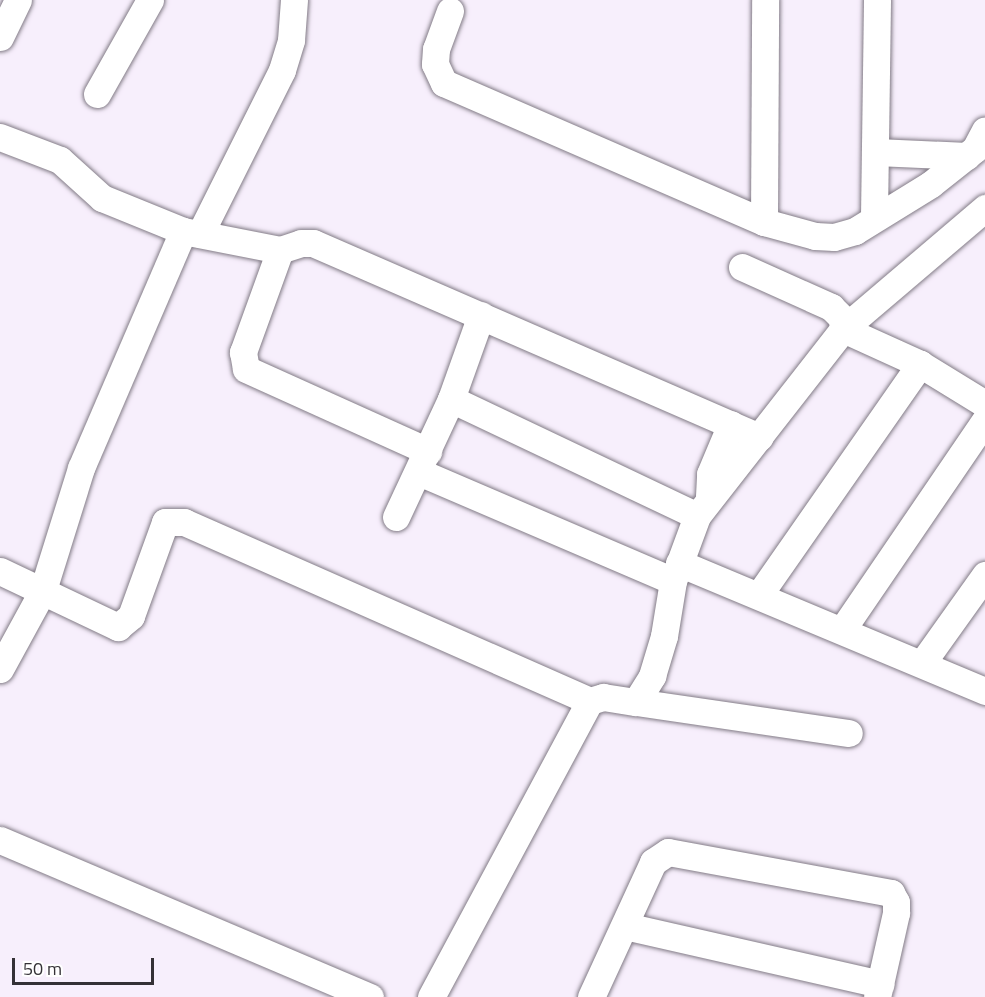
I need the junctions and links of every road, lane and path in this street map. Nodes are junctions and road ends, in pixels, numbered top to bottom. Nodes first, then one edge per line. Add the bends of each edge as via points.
1 (18, 0) edge
2 (150, 0) edge
3 (294, 0) edge
4 (765, 0) edge
5 (878, 0) edge
6 (450, 11) dead end
7 (0, 37) edge
8 (97, 94) dead end
9 (985, 130) edge
10 (0, 137) edge
11 (876, 152) junction
12 (967, 156) junction
13 (985, 208) edge
14 (874, 216) junction
15 (764, 222) junction
16 (192, 232) junction
17 (280, 250) junction
18 (742, 267) dead end
19 (481, 315) junction
20 (843, 328) junction
21 (920, 364) junction
22 (451, 399) junction
23 (985, 404) edge
24 (985, 420) edge
25 (731, 424) junction
26 (760, 437) junction
27 (423, 462) junction
28 (703, 506) junction
29 (396, 517) dead end
30 (0, 571) edge
31 (676, 572) junction
32 (985, 575) edge
33 (43, 590) junction
34 (759, 595) junction
35 (842, 630) junction
36 (923, 663) junction
37 (0, 669) edge
38 (985, 691) edge
39 (590, 701) junction
40 (636, 702) junction
41 (849, 733) dead end
42 (0, 840) edge
43 (625, 926) junction
44 (878, 991) edge
45 (370, 997) edge
46 (431, 997) edge
47 (591, 997) edge

1 - 7 street
2 - 8 street
3 - 16 street via 291,40 282,70
4 - 15 street
5 - 11 street
6 - 15 street via 436,50 435,64 444,83
9 - 12 street
10 - 16 street via 60,160 102,198
11 - 12 street
11 - 14 street
12 - 14 street via 931,184
13 - 20 street
14 - 15 street via 855,231 834,237 814,236
16 - 17 street
16 - 33 street via 81,468
17 - 19 street via 313,243
17 - 27 street via 243,352 246,369
18 - 20 street via 831,307 842,318
19 - 22 street
19 - 25 street
20 - 21 street
20 - 26 street
21 - 23 street
21 - 34 street
22 - 27 street
22 - 28 street
24 - 35 street
25 - 26 street
25 - 28 street via 713,466
26 - 28 street
27 - 29 street
27 - 31 street
28 - 31 street
30 - 33 street
31 - 34 street
31 - 40 street via 658,660
32 - 36 street
33 - 37 street
33 - 39 street via 111,626 126,624 165,522 184,522
34 - 35 street
35 - 36 street
36 - 38 street
39 - 40 street via 603,697
39 - 46 street
40 - 41 street
42 - 45 street
43 - 44 street
43 - 44 street via 653,862 668,852 885,890 895,897 896,913
43 - 47 street

